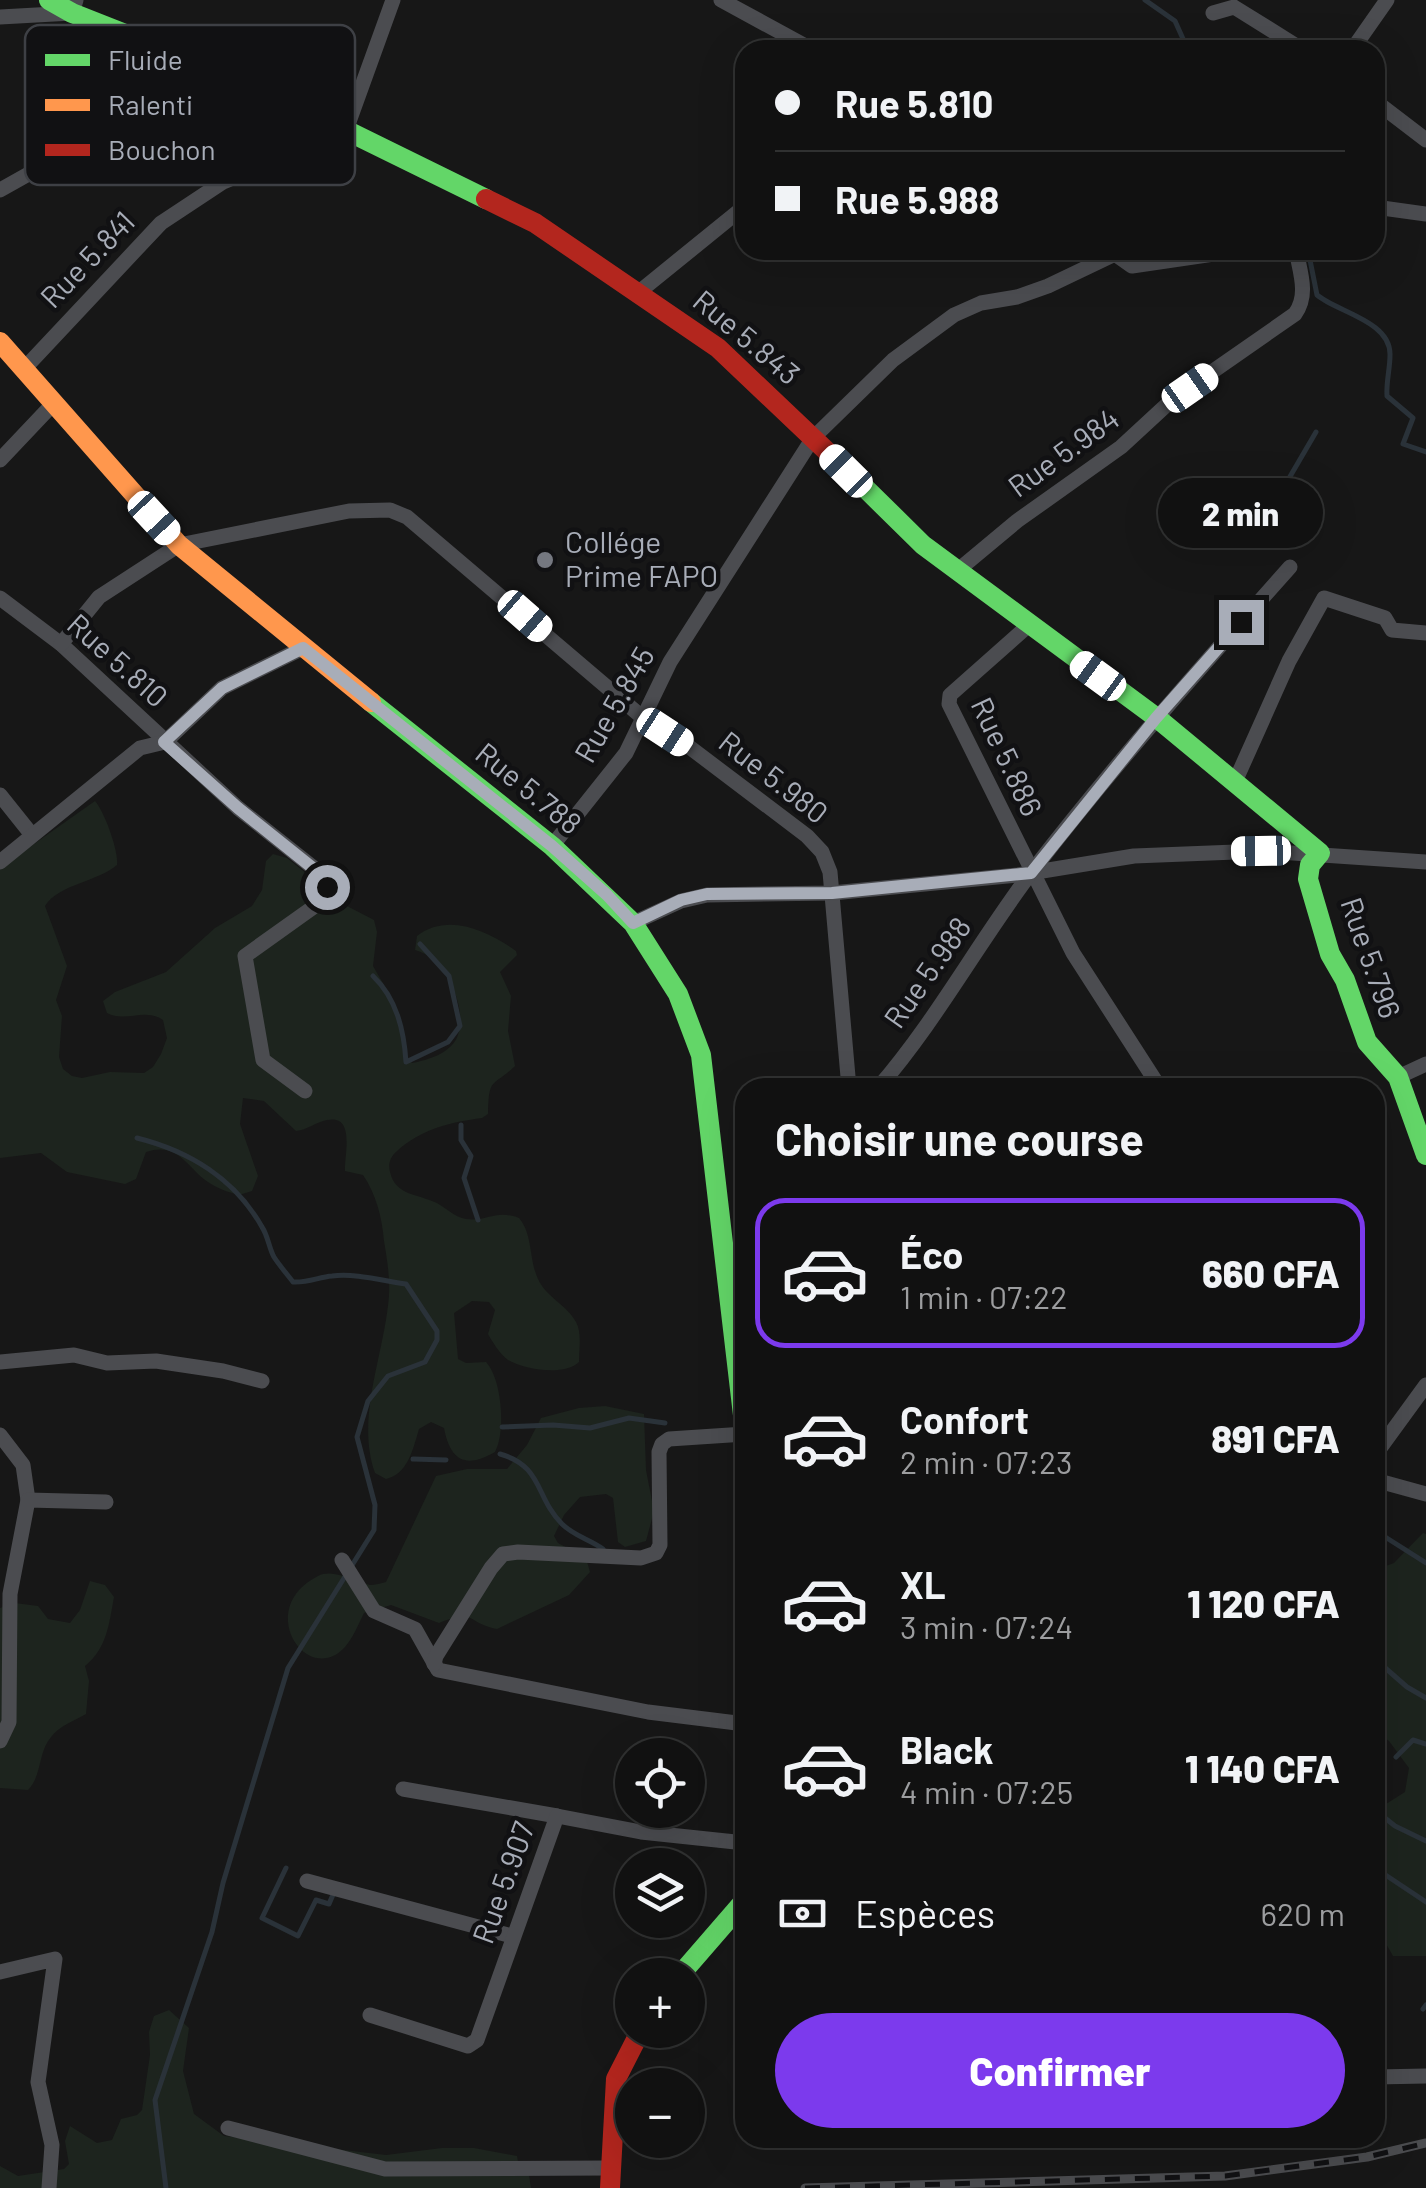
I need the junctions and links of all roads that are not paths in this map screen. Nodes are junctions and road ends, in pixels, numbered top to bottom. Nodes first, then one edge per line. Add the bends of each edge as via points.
1 (48, 0) edge
2 (393, 0) edge
3 (721, 0) edge
4 (1387, 0) edge
5 (74, 6) edge
6 (1213, 14) dead end
7 (0, 18) edge
8 (113, 25) edge
9 (795, 40) edge
10 (1287, 40) edge
11 (1359, 40) edge
12 (355, 105) edge
13 (1385, 109) edge
14 (355, 134) edge
15 (1426, 140) edge
16 (25, 176) edge
17 (218, 185) edge
18 (0, 190) edge
19 (1385, 208) edge
20 (735, 214) edge
21 (1426, 214) edge
22 (1098, 260) edge
23 (1124, 260) edge
24 (1173, 260) edge
25 (1298, 260) edge
26 (639, 292) junction
27 (0, 342) edge
28 (23, 370) junction
29 (53, 404) junction
30 (813, 438) junction
31 (0, 460) edge
32 (178, 545) junction
33 (1290, 567) dead end
34 (958, 571) junction
35 (0, 598) edge
36 (1029, 626) junction
37 (1426, 632) edge
38 (61, 644) junction
39 (303, 648) junction
40 (642, 717) junction
41 (1156, 718) junction
42 (164, 742) junction
43 (1234, 784) junction
44 (0, 795) edge
45 (32, 835) junction
46 (552, 846) junction
47 (1320, 853) junction
48 (0, 862) edge
49 (1421, 864) edge
50 (1031, 873) junction
51 (832, 893) junction
52 (633, 923) junction
53 (1426, 1064) edge
54 (848, 1078) edge
55 (893, 1078) edge
56 (1154, 1078) edge
57 (1398, 1078) junction
58 (305, 1091) dead end
59 (1425, 1149) edge
60 (735, 1252) edge
61 (725, 1264) junction
62 (735, 1348) edge
63 (0, 1362) edge
64 (262, 1381) dead end
65 (1426, 1385) edge
66 (735, 1434) edge
67 (0, 1435) edge
68 (1385, 1441) edge
69 (1385, 1483) edge
70 (1426, 1494) edge
71 (28, 1500) junction
72 (106, 1502) dead end
73 (342, 1560) dead end
74 (434, 1664) junction
75 (735, 1723) edge
76 (0, 1742) edge
77 (403, 1788) dead end
78 (556, 1816) junction
79 (735, 1842) edge
80 (308, 1881) dead end
81 (735, 1912) edge
82 (512, 1936) junction
83 (695, 1958) edge
84 (0, 1972) edge
85 (370, 2015) dead end
86 (632, 2048) edge
87 (1426, 2076) edge
88 (1385, 2078) edge
89 (228, 2128) dead end
90 (610, 2178) edge
91 (50, 2188) edge

1 - 5 street, Rue 5.843
2 - 12 street
3 - 9 street
4 - 11 street
5 - 7 street
5 - 8 street, Rue 5.843
6 - 10 street via 1234,8
13 - 15 street
14 - 26 street, Rue 5.843 via 534,222
16 - 18 street
17 - 28 street, Rue 5.841 via 161,223
19 - 21 street
20 - 26 street
22 - 30 street, Rue 5.845 via 1048,286 981,302 954,316 893,360
23 - 24 street via 1132,266
25 - 34 street, Rue 5.984 via 1304,293 1295,314 1173,400
26 - 30 street, Rue 5.843 via 718,348
27 - 28 street, Rue 5.788
28 - 29 street, Rue 5.788
29 - 31 street
29 - 32 street, Rue 5.788
30 - 34 street, Rue 5.843
30 - 40 street, Rue 5.845
32 - 38 street via 99,598
32 - 39 street, Rue 5.788
32 - 40 street, Rue 5.980 via 349,511 407,516
33 - 41 street, Rue 5.988
34 - 36 street, Rue 5.843
35 - 38 street, Rue 5.810
36 - 41 street, Rue 5.843
36 - 50 street, Rue 5.886 via 948,699
37 - 43 street via 1392,630 1386,618 1324,598
38 - 42 street, Rue 5.810
39 - 42 street via 222,688
39 - 46 street, Rue 5.788
40 - 46 street, Rue 5.845 via 626,753
40 - 51 street, Rue 5.980 via 807,836 829,863
41 - 43 street, Rue 5.843
41 - 50 street, Rue 5.988
42 - 45 street via 140,748
42 - 58 street, Rue 5.810 via 324,877 327,887 316,906 245,956 263,1060
43 - 47 street, Rue 5.843
44 - 45 street
45 - 48 street
46 - 52 street, Rue 5.788
47 - 49 street
47 - 50 street via 1134,856
47 - 57 street, Rue 5.796 via 1308,879 1330,954 1368,1042
50 - 51 street
50 - 55 street, Rue 5.988
50 - 56 street, Rue 5.886 via 1073,953
51 - 52 street via 707,894
51 - 54 street, Rue 5.980
52 - 61 street, Rue 5.788 via 678,994 701,1055
53 - 57 street
57 - 59 street, Rue 5.796
60 - 61 street
61 - 62 street, Rue 5.788
63 - 64 street via 74,1355 108,1363 156,1361
65 - 68 street
66 - 74 street via 662,1444 656,1553 503,1554
67 - 71 street via 23,1464
69 - 70 street
71 - 72 street
71 - 76 street via 10,1594 9,1722
73 - 74 street via 374,1611 415,1629
74 - 75 street via 445,1672 648,1712
77 - 78 street
78 - 79 street, Rue 5.907
78 - 82 street, Rue 5.907
80 - 82 street
81 - 83 street
82 - 85 street, Rue 5.907 via 474,2043
84 - 91 street via 55,1959 38,2082 52,2145
86 - 90 street via 616,2080
87 - 88 street
89 - 90 street via 384,2168

